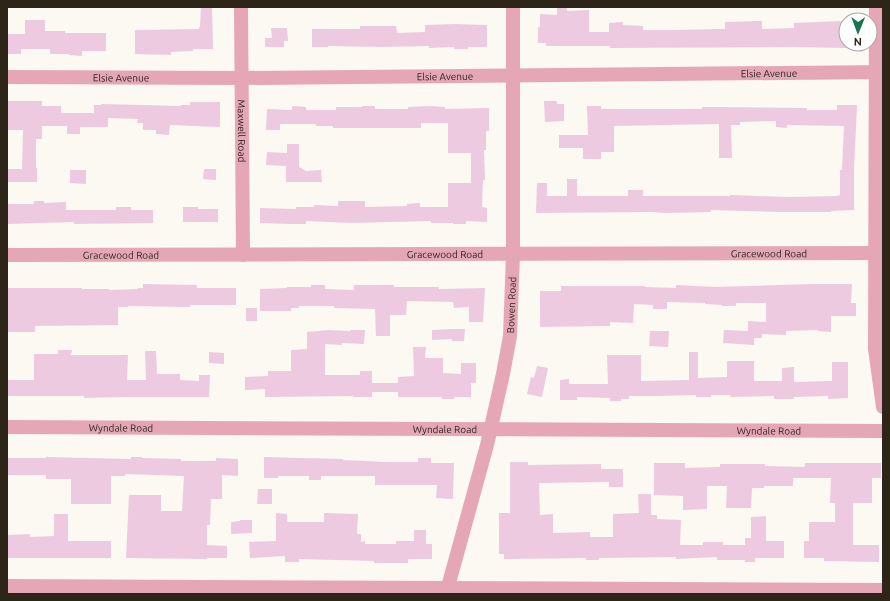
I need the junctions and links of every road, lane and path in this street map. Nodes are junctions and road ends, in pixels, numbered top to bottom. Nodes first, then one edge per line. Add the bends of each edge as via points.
1 (241, 7) edge
2 (514, 7) edge
3 (876, 7) edge
4 (879, 72) edge
5 (514, 75) junction
6 (7, 77) edge
7 (241, 78) junction
8 (880, 253) edge
9 (513, 254) junction
10 (243, 255) junction
11 (7, 256) edge
12 (883, 407) edge
13 (7, 427) edge
14 (490, 429) junction
15 (883, 431) edge
16 (7, 586) edge
17 (883, 590) edge
18 (446, 591) edge

1 - 7 street, Maxwell Road
2 - 5 street, Bowen Road
3 - 4 street
4 - 5 street, Elsie Avenue
4 - 8 street
5 - 7 street, Elsie Avenue
5 - 9 street, Bowen Road
6 - 7 street, Elsie Avenue
7 - 10 street, Maxwell Road
8 - 9 street, Gracewood Road
8 - 12 street via 875,349
9 - 10 street, Gracewood Road
9 - 14 street, Bowen Road via 510,336
10 - 11 street, Gracewood Road
13 - 14 street, Wyndale Road
14 - 15 street, Wyndale Road
14 - 18 street, Bowen Road
16 - 18 street
17 - 18 street

